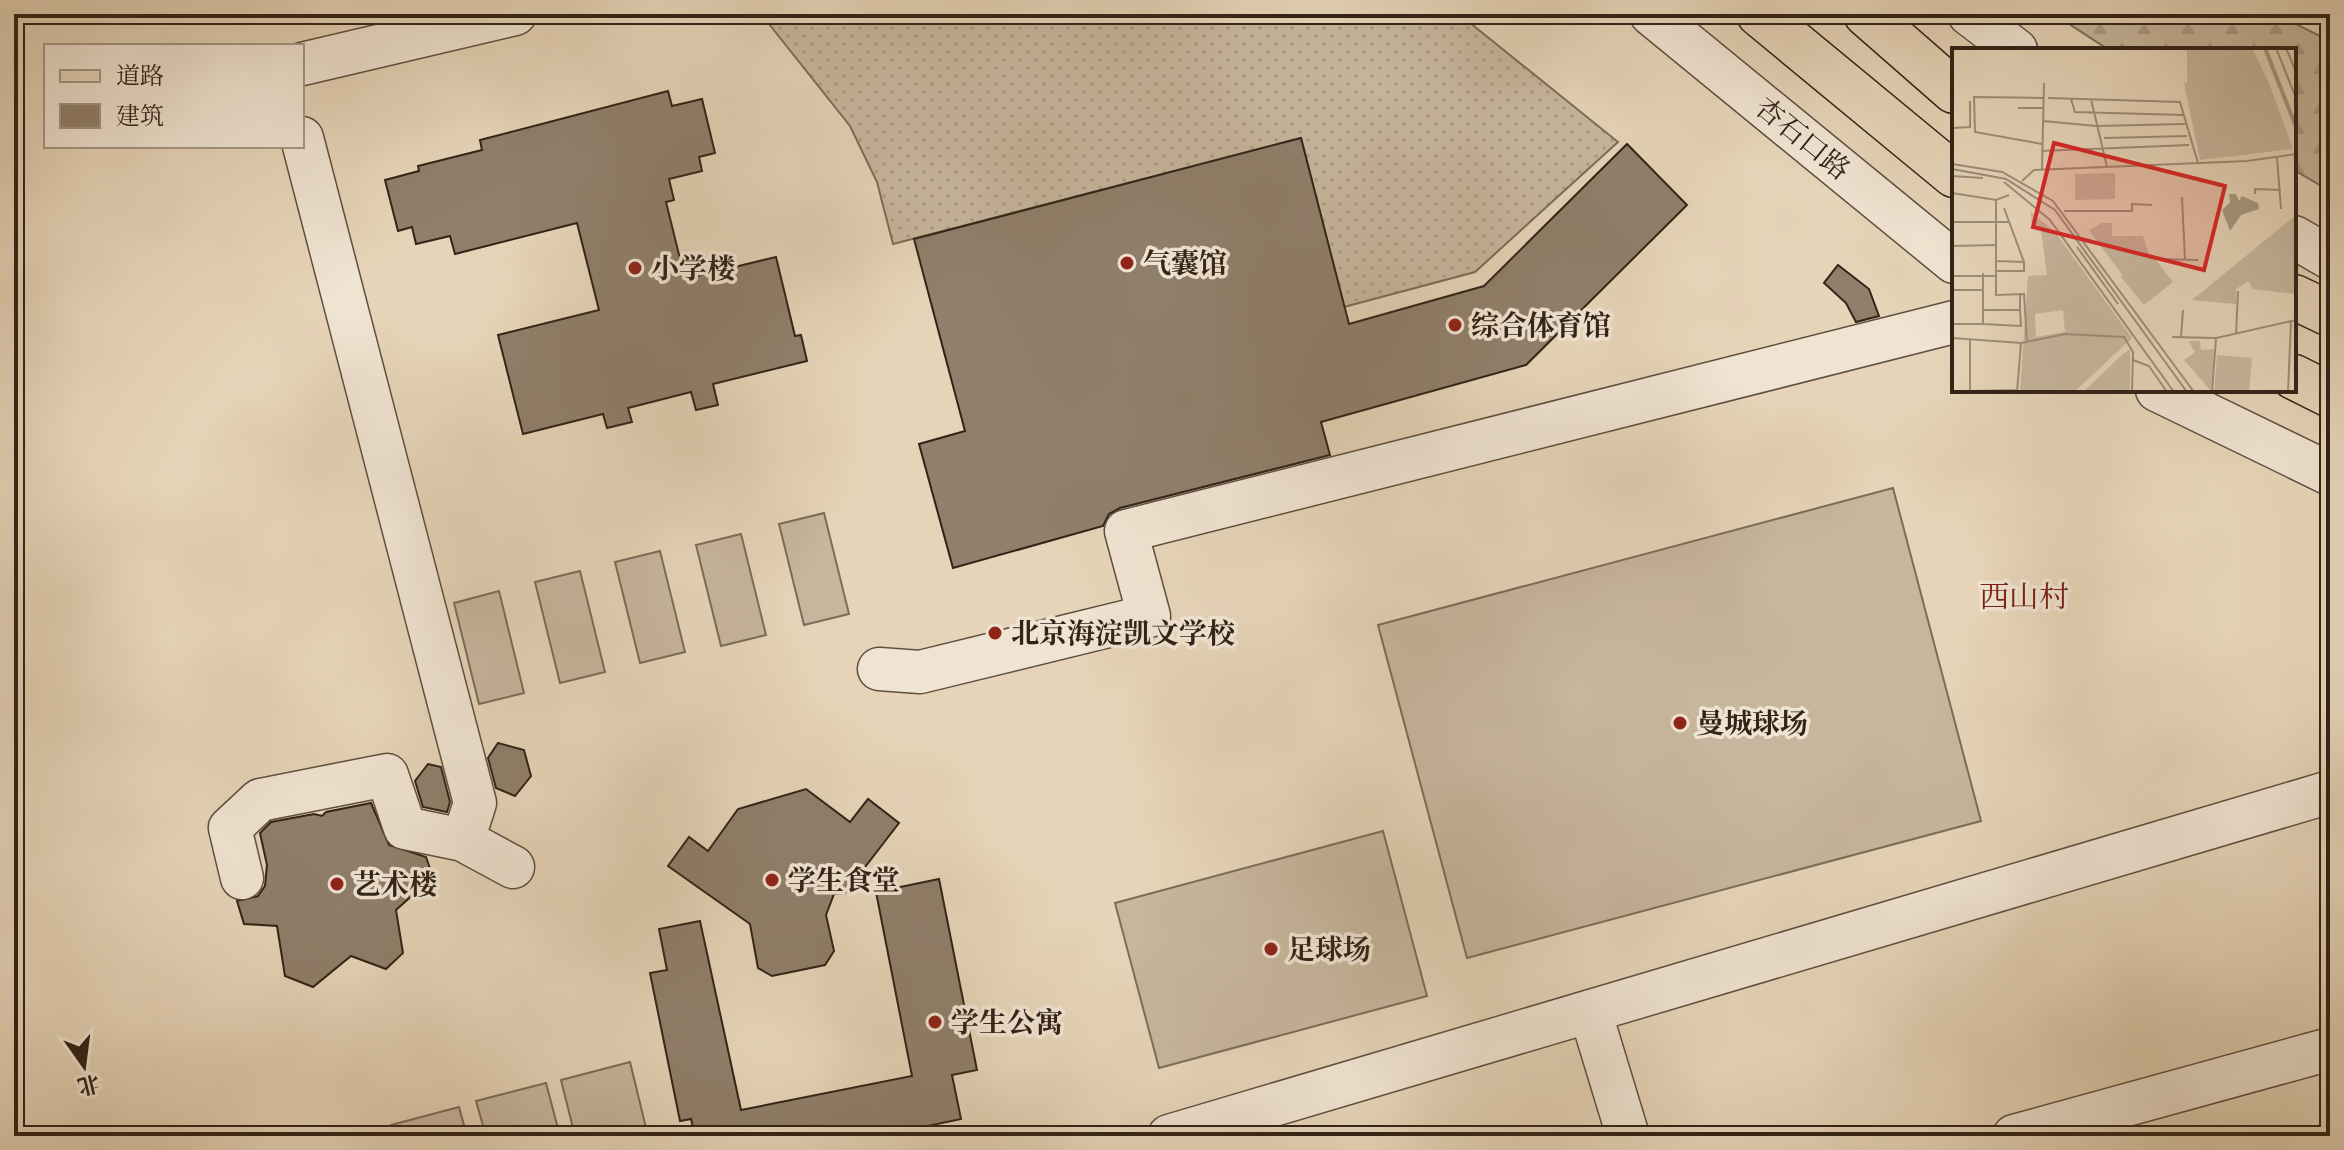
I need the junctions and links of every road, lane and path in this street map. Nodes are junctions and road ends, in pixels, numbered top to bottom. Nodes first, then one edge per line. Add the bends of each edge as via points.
1 (515, 14) edge
2 (1651, 14) edge
3 (1759, 14) edge
4 (1866, 14) edge
5 (1969, 14) edge
6 (2013, 48) edge
7 (304, 64) edge
8 (1952, 89) edge
9 (304, 146) edge
10 (1952, 173) edge
11 (2296, 238) edge
12 (2330, 258) edge
13 (1952, 260) edge
14 (2296, 298) edge
15 (2330, 314) edge
16 (1952, 323) edge
17 (2296, 378) edge
18 (2161, 392) edge
19 (2330, 395) edge
20 (2330, 474) edge
21 (879, 669) dead end
22 (2330, 792) edge
23 (463, 840) junction
24 (513, 867) dead end
25 (242, 878) dead end
26 (1590, 1011) junction
27 (2330, 1049) edge
28 (1169, 1136) edge
29 (1628, 1136) edge
30 (2014, 1136) edge

1 - 7 street
2 - 13 street, 杏石口路
3 - 10 main road
4 - 8 main road
5 - 6 street
9 - 23 street via 475,803
11 - 12 street
14 - 15 main road
16 - 21 street via 1126,531 1149,616 920,672
17 - 19 main road
18 - 20 street
22 - 26 street
23 - 24 street
23 - 25 street via 405,828 387,775 260,800 230,828
26 - 28 street
26 - 29 street
27 - 30 street

